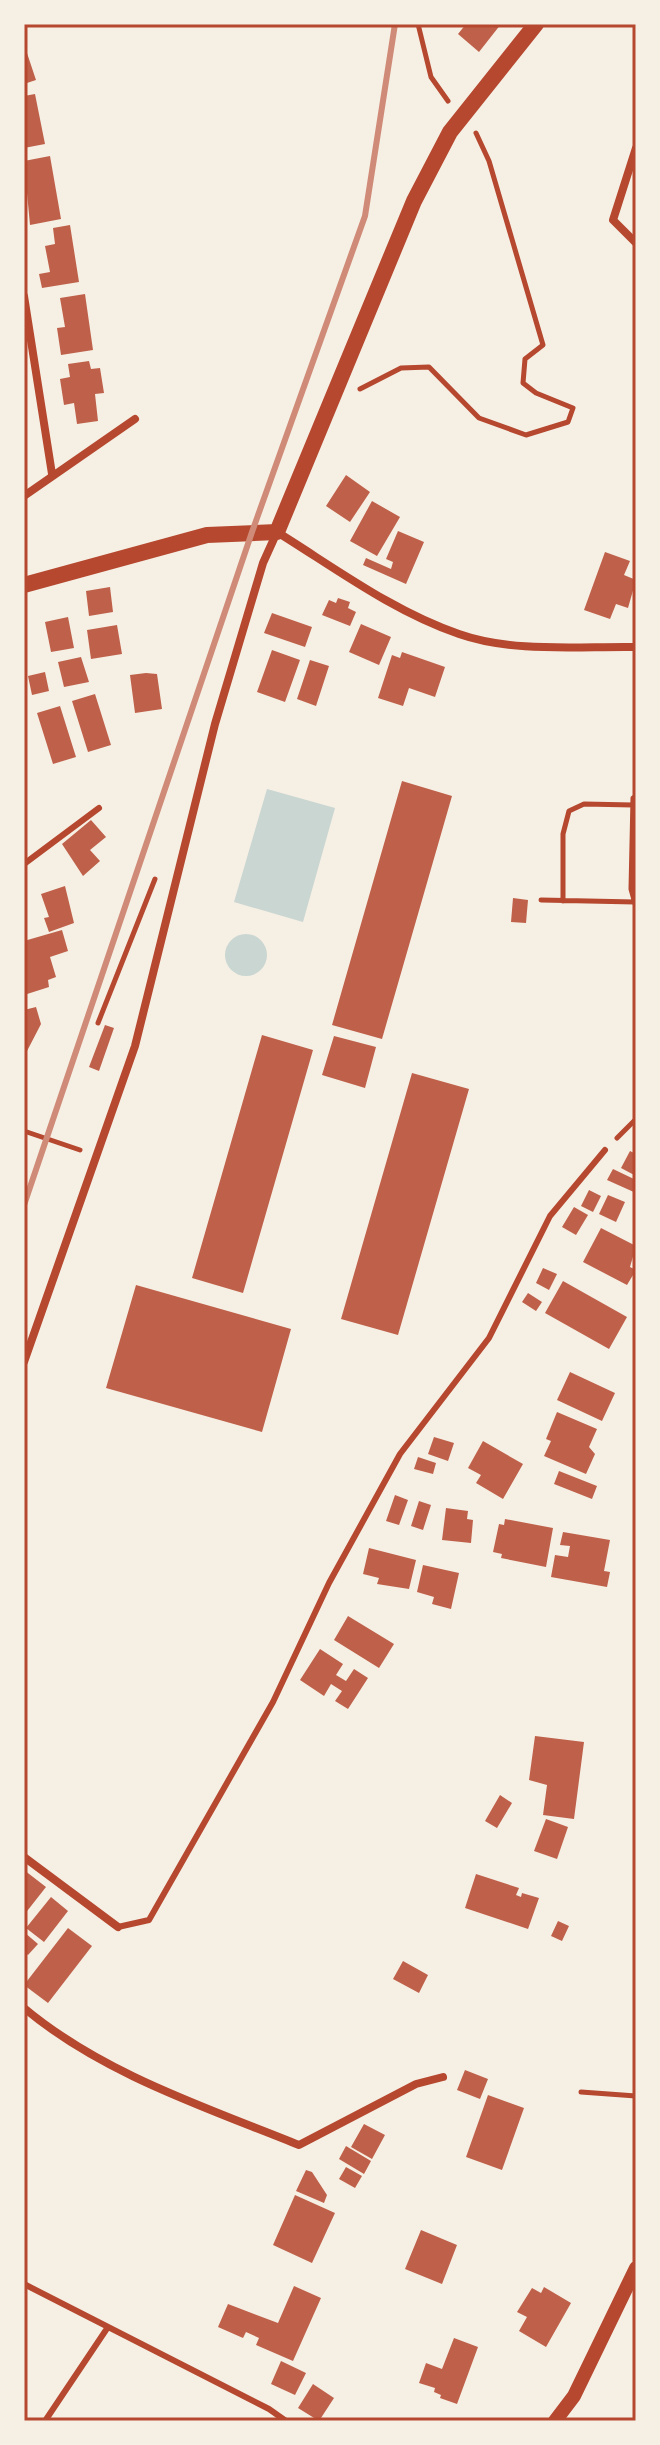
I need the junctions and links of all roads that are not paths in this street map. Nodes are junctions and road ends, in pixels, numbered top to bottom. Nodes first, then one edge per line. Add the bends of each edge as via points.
1 (536, 24) edge
2 (636, 148) edge
3 (636, 243) edge
4 (24, 296) edge
5 (135, 419) dead end
6 (52, 474) junction
7 (24, 496) edge
8 (277, 532) junction
9 (24, 585) edge
10 (636, 647) edge
11 (99, 808) dead end
12 (24, 864) edge
13 (605, 1150) road end
14 (24, 1362) edge
15 (24, 1857) edge
16 (118, 1927) joint
17 (24, 2008) edge
18 (443, 2077) dead end
19 (636, 2268) edge
20 (24, 2284) edge
21 (108, 2327) junction
22 (574, 2396) junction
23 (45, 2421) edge
24 (286, 2421) edge
25 (555, 2421) edge
26 (570, 2421) edge

1 - 8 main road via 461,117 414,201
2 - 3 street via 613,220
4 - 6 street
5 - 6 street
6 - 7 street
8 - 9 main road via 207,535
8 - 10 street via 412,614 460,635 495,643
8 - 14 street via 215,724 135,1046
11 - 12 lane
13 - 16 lane via 550,1216 489,1338 400,1454 329,1583 273,1702 149,1920
15 - 16 street
17 - 18 street via 53,2032 139,2080 299,2145 416,2084
19 - 22 street
20 - 21 lane
21 - 23 lane
21 - 24 lane
22 - 25 street
22 - 26 street

